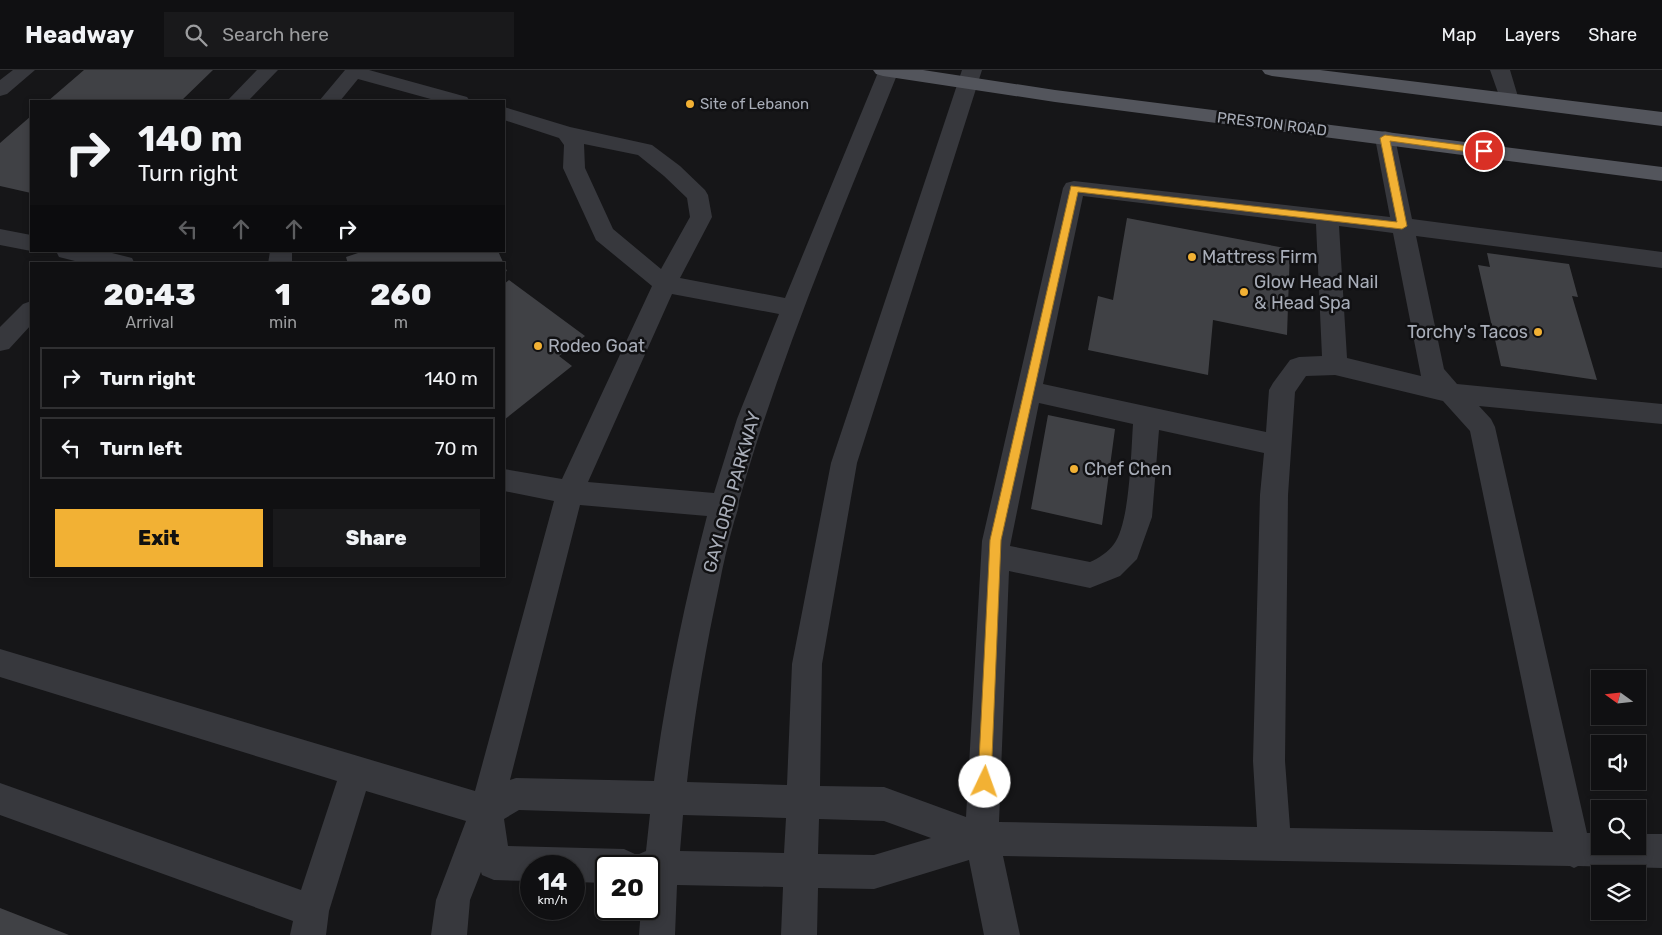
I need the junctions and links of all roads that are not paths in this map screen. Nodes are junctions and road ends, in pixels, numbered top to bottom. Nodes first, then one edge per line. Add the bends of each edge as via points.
1 (25, 70) edge
2 (268, 70) edge
3 (887, 70) edge
4 (1272, 70) edge
5 (1500, 70) edge
6 (350, 71) edge
7 (1294, 71) edge
8 (970, 76) edge
9 (0, 90) edge
10 (238, 100) edge
11 (330, 100) edge
12 (456, 100) edge
13 (1509, 100) junction
14 (505, 113) edge
15 (1662, 119) edge
16 (566, 133) junction
17 (1385, 138) junction
18 (1662, 174) edge
19 (1327, 217) junction
20 (1402, 226) junction
21 (0, 237) edge
22 (30, 244) edge
23 (78, 255) edge
24 (1662, 260) edge
25 (114, 262) edge
26 (665, 284) junction
27 (793, 308) junction
28 (30, 311) edge
29 (0, 342) edge
30 (1335, 365) junction
31 (1029, 391) junction
32 (1450, 393) junction
33 (1662, 414) edge
34 (1147, 417) junction
35 (1277, 445) junction
36 (505, 480) edge
37 (570, 492) junction
38 (726, 506) junction
39 (995, 556) junction
40 (0, 663) edge
41 (356, 772) junction
42 (668, 798) junction
43 (0, 799) edge
44 (802, 802) junction
45 (486, 811) junction
46 (982, 839) junction
47 (1275, 845) junction
48 (1574, 851) junction
49 (1662, 851) edge
50 (657, 855) edge
51 (595, 865) edge
52 (660, 867) edge
53 (799, 870) junction
54 (657, 920) edge
55 (310, 923) edge
56 (449, 935) edge
57 (657, 935) edge
58 (799, 935) edge
59 (1002, 935) edge

1 - 9 street
2 - 10 street
3 - 8 main road, PRESTON ROAD
3 - 27 street, GAYLORD PARKWAY
4 - 7 main road
5 - 13 street
6 - 11 street
6 - 12 street
7 - 13 main road
8 - 17 main road, PRESTON ROAD via 1055,96
8 - 44 street via 844,463 807,664
13 - 15 main road
14 - 16 street
16 - 26 street via 574,145 574,168 604,234
16 - 26 street via 645,150 697,195 701,217
17 - 18 main road, PRESTON ROAD
17 - 20 street
19 - 20 street
19 - 30 street
19 - 31 street via 1074,188
20 - 24 street
20 - 32 street via 1432,373
21 - 22 street
23 - 25 street
26 - 27 street
26 - 37 street
27 - 38 street, GAYLORD PARKWAY via 744,440
28 - 29 street
30 - 32 street
30 - 35 street via 1299,367 1282,390
31 - 34 street
31 - 39 street
32 - 33 street
32 - 48 street via 1482,427
34 - 35 street
34 - 39 street via 1138,517 1126,550 1110,567 1090,575
35 - 47 street via 1269,760
36 - 37 street
37 - 38 street
37 - 45 street
38 - 42 street, GAYLORD PARKWAY via 712,554 687,674
39 - 46 street
40 - 41 street
41 - 45 street
41 - 55 street
42 - 44 street
42 - 45 street via 516,794
42 - 50 street, GAYLORD PARKWAY
43 - 55 street
44 - 46 street via 884,804
44 - 53 street
45 - 51 street via 494,863
45 - 56 street via 453,900
46 - 47 street
46 - 53 street via 874,872
46 - 59 street
47 - 48 street
48 - 49 street
52 - 53 street
53 - 58 street
54 - 57 street, GAYLORD PARKWAY

